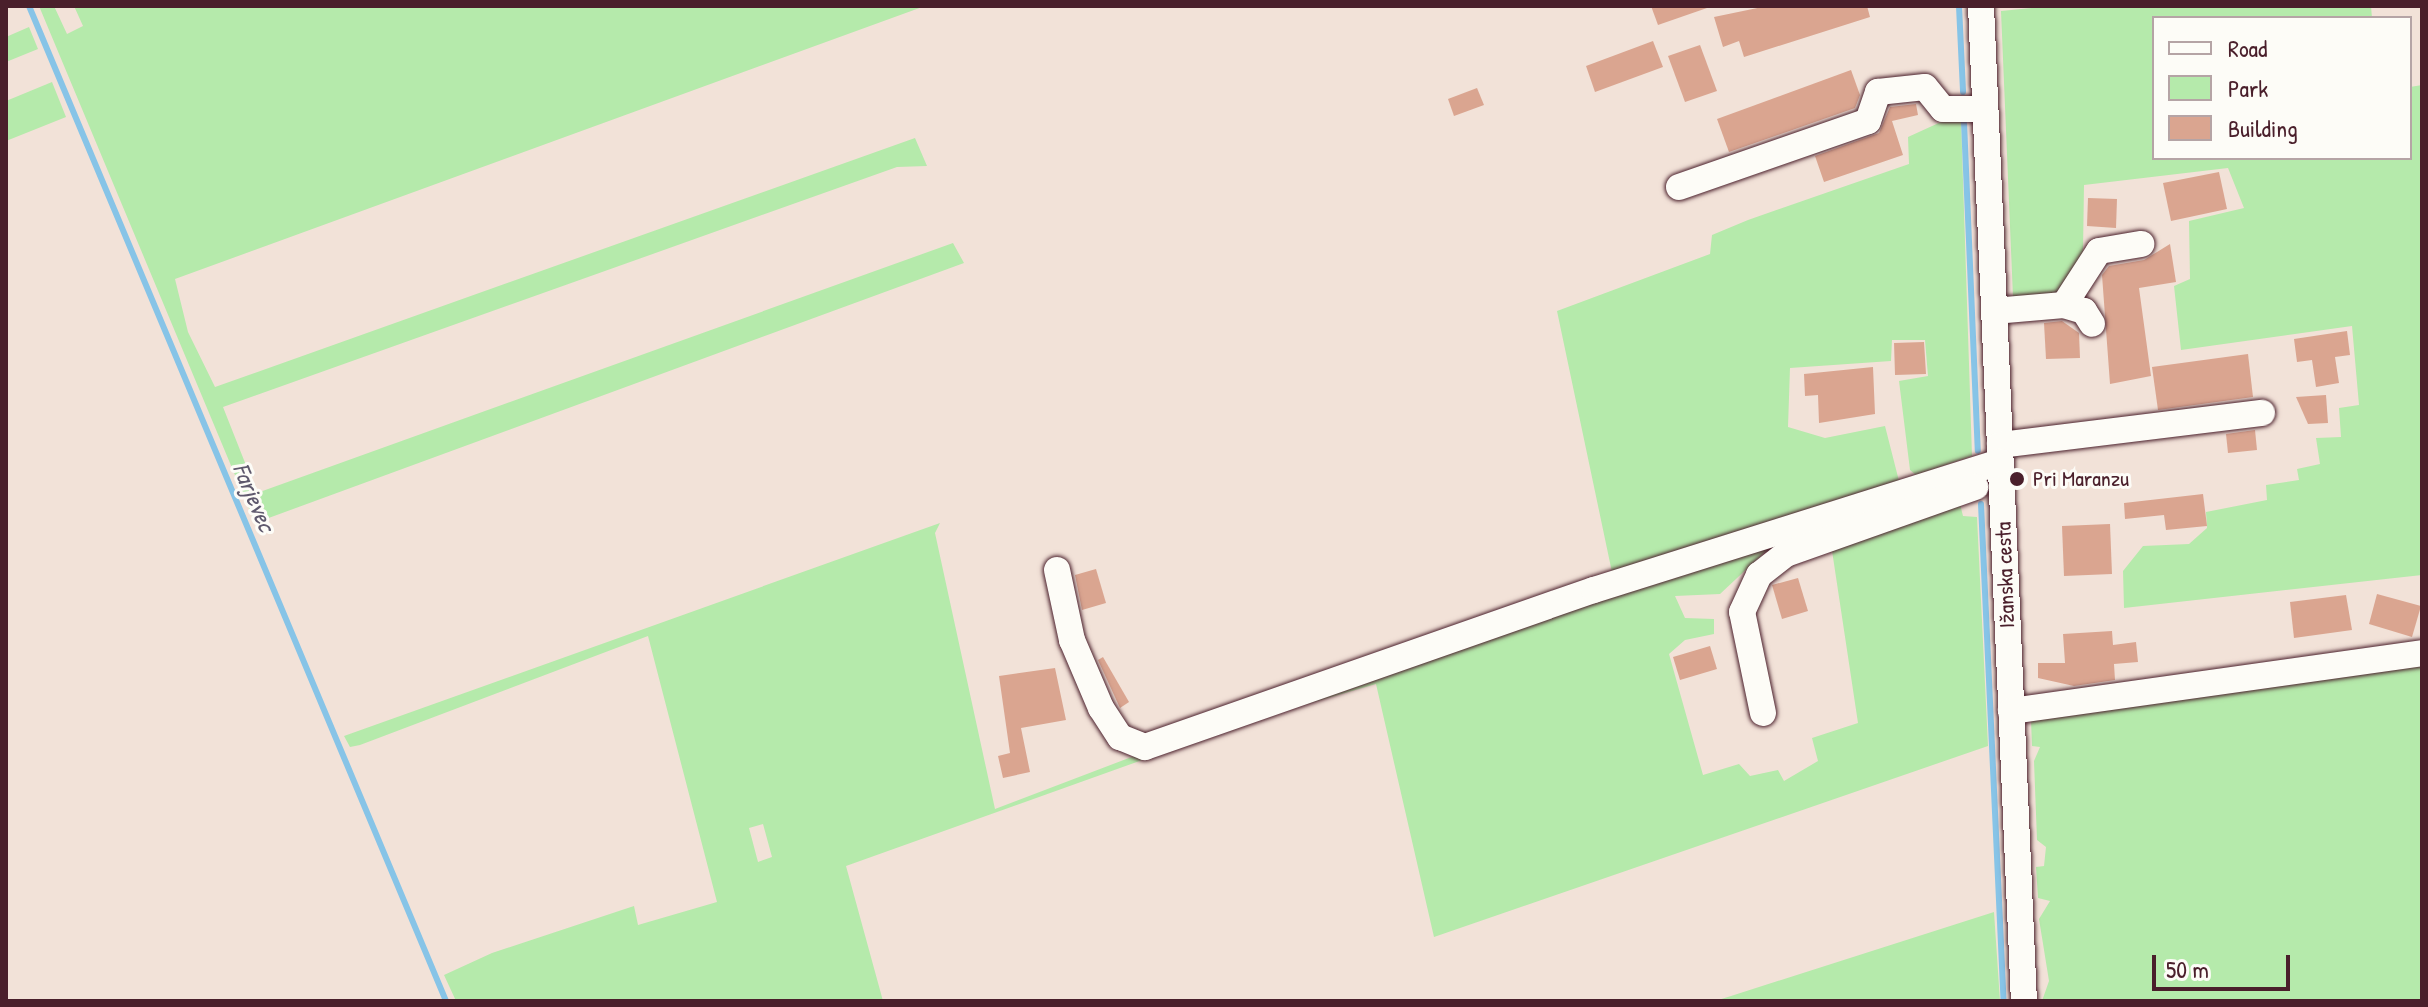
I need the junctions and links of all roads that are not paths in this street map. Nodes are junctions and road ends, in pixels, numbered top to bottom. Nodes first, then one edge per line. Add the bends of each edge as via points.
1 (1981, 6) edge
2 (1985, 109) junction
3 (1679, 187) dead end
4 (2141, 244) dead end
5 (2064, 305) junction
6 (1994, 311) junction
7 (2092, 324) dead end
8 (2262, 413) dead end
9 (2000, 462) junction
10 (1057, 570) dead end
11 (2422, 653) edge
12 (2011, 711) junction
13 (1763, 713) dead end
14 (2024, 1001) edge

1 - 2 street, Ižanska cesta
2 - 3 street via 1943,109 1925,87 1878,92 1868,121
2 - 6 street, Ižanska cesta
4 - 5 street via 2099,251
5 - 6 street
5 - 7 street via 2084,311
6 - 9 street, Ižanska cesta
8 - 9 street
9 - 10 street via 1594,590 1145,747 1120,737 1101,708 1072,640
9 - 12 street, Ižanska cesta
9 - 13 street via 1786,554 1759,575 1742,612
11 - 12 street
12 - 14 street, Ižanska cesta

